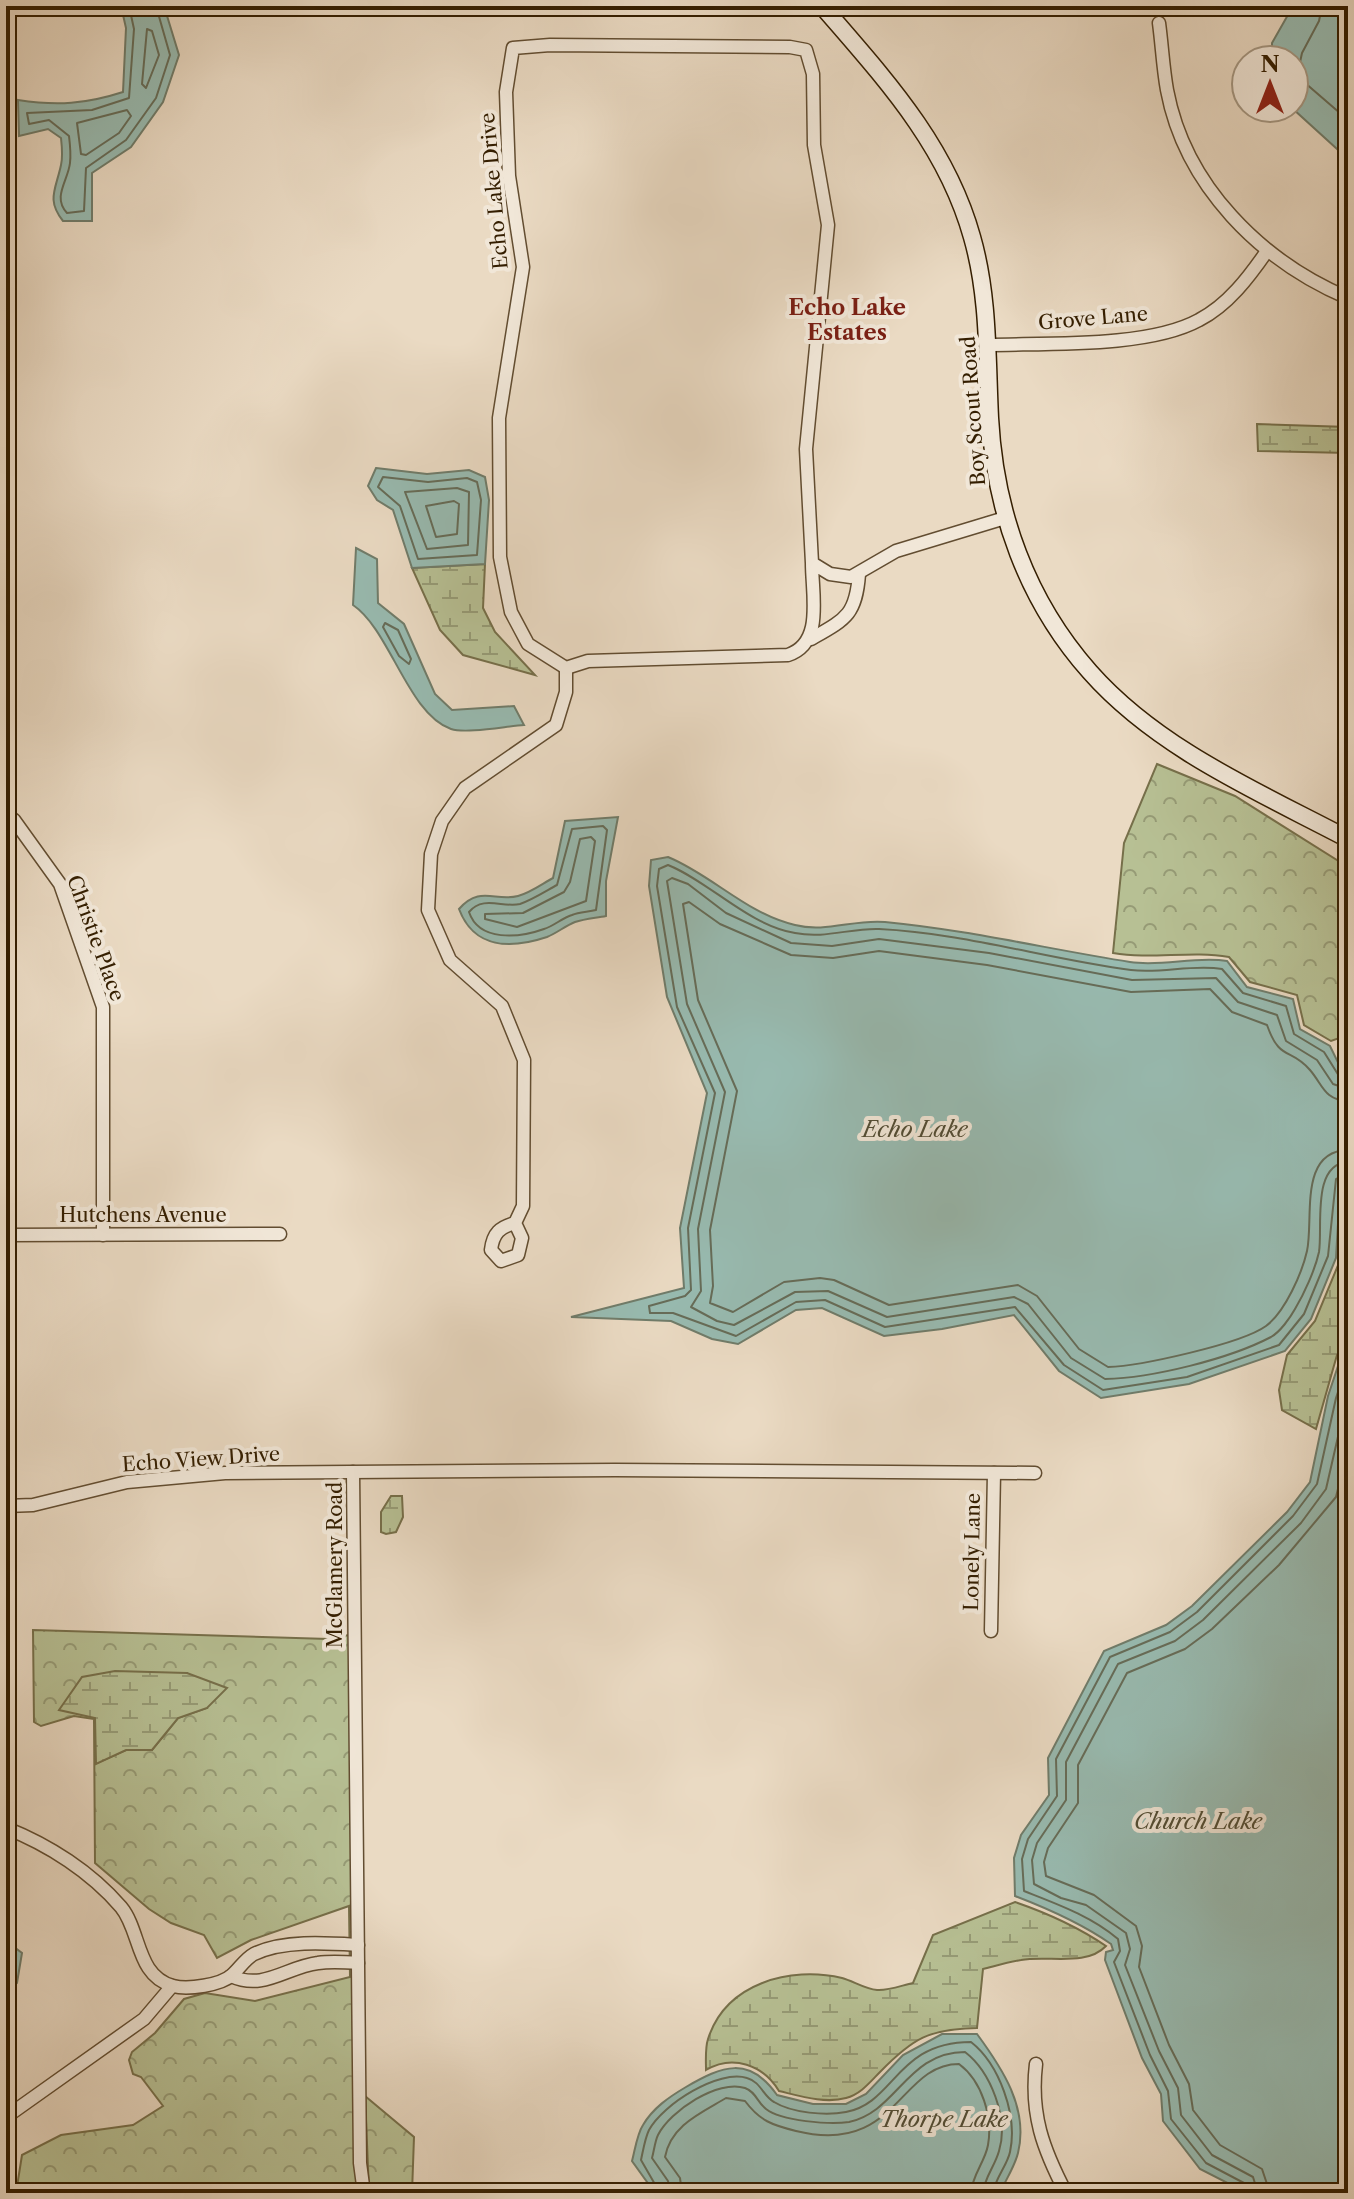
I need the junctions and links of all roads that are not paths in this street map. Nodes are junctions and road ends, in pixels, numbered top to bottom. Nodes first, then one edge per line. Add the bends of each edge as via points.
1 (822, 6) edge
2 (1159, 23) dead end
3 (1267, 251) junction
4 (1348, 298) edge
5 (987, 345) junction
6 (1005, 518) junction
7 (812, 563) junction
8 (859, 574) junction
9 (811, 639) junction
10 (566, 668) junction
11 (6, 814) edge
12 (1348, 839) edge
13 (515, 1223) dead end
14 (280, 1234) dead end
15 (6, 1235) edge
16 (103, 1235) junction
17 (353, 1472) junction
18 (994, 1473) junction
19 (1035, 1473) dead end
20 (6, 1506) edge
21 (991, 1631) dead end
22 (6, 1828) edge
23 (358, 1945) junction
24 (358, 1963) junction
25 (231, 1976) junction
26 (172, 1986) junction
27 (1036, 2064) dead end
28 (6, 2117) edge
29 (364, 2193) edge
30 (1066, 2193) edge

1 - 5 street, Boy Scout Road via 910,109 946,170 978,259
2 - 3 street via 1168,92 1188,152 1223,208
3 - 4 street via 1306,280
3 - 5 street, Grove Lane via 1233,294 1198,321 1129,338
5 - 6 street, Boy Scout Road via 994,464
6 - 8 street via 896,551
6 - 12 street, Boy Scout Road via 1049,616 1117,700 1188,752
7 - 8 street via 838,576
7 - 9 street, Echo Lake Drive
7 - 10 street, Echo Lake Drive via 806,449 828,225 806,50 513,48 506,92 509,176 523,267 499,418 500,557 511,612 528,644
8 - 9 street via 857,603 838,623
9 - 10 street via 801,651 773,658 588,661
10 - 13 street via 566,692 556,725 465,788 442,821 431,854 428,910 433,923 450,960 502,1006 524,1060 523,1206
11 - 16 street, Christie Place via 60,884 103,1007
14 - 16 street, Hutchens Avenue
15 - 16 street, Hutchens Avenue
17 - 18 street, McGlamery Road
17 - 20 street, Echo View Drive via 225,1473 127,1482 33,1505
17 - 23 street, McGlamery Road
18 - 19 street, McGlamery Road
18 - 21 street, Lonely Lane
22 - 26 street via 64,1858 111,1897 124,1911 152,1974
23 - 24 street, McGlamery Road
23 - 25 street via 254,1954
24 - 25 street via 317,1963 265,1982
24 - 29 street, McGlamery Road
25 - 26 street
26 - 28 street via 144,2019
27 - 30 street via 1033,2104 1049,2160

